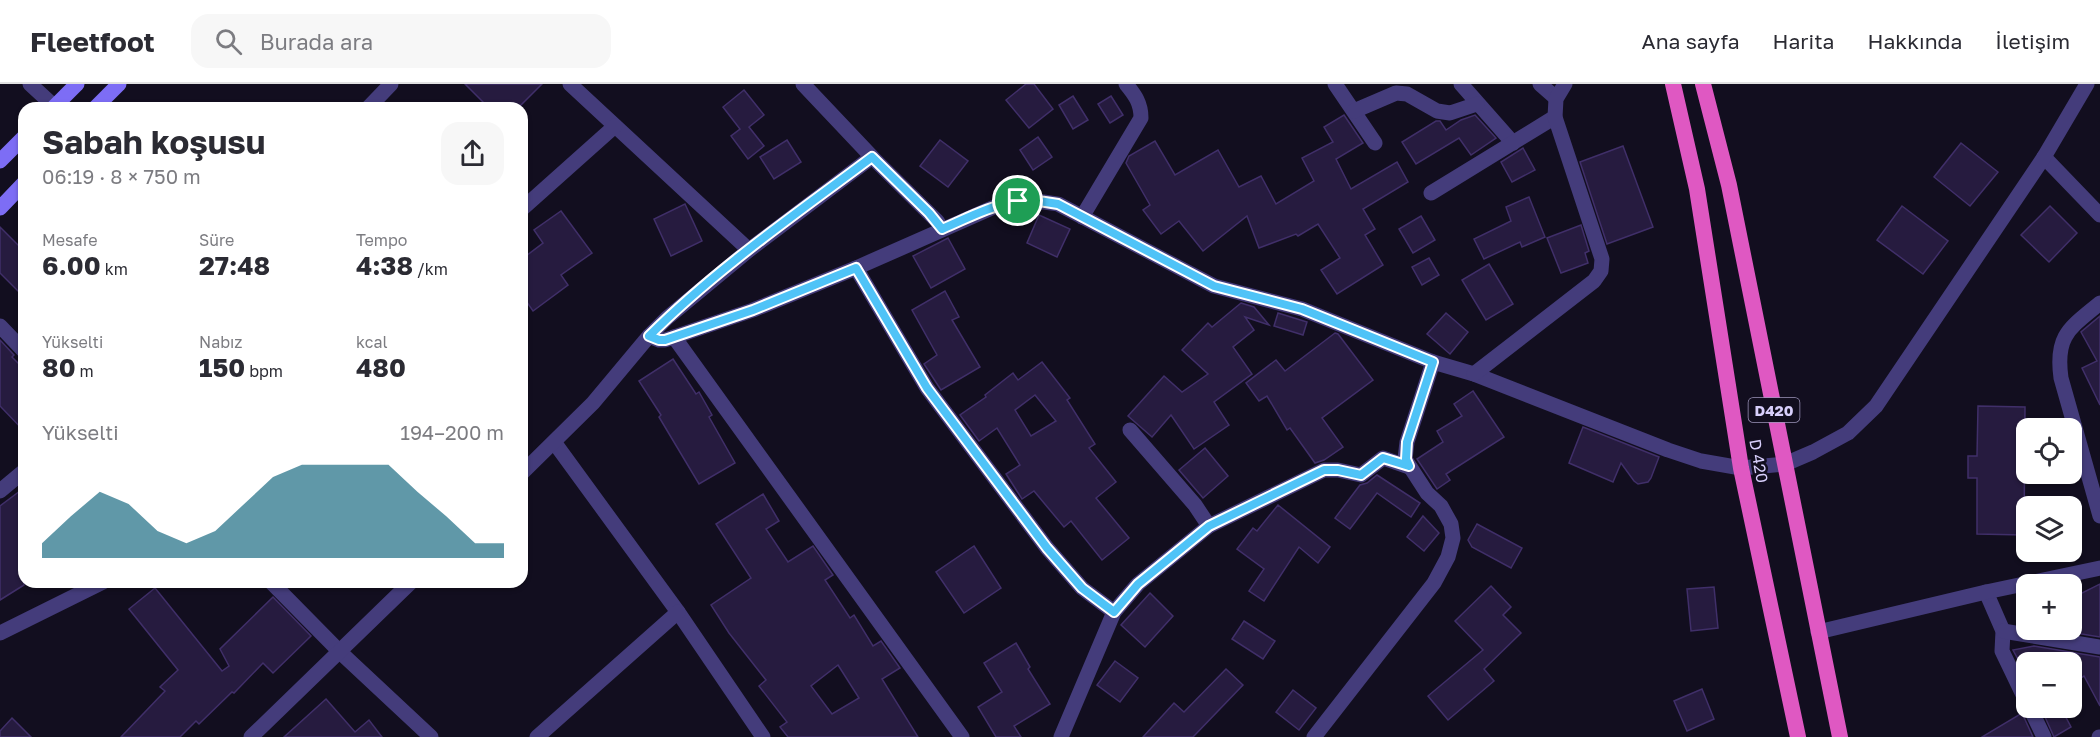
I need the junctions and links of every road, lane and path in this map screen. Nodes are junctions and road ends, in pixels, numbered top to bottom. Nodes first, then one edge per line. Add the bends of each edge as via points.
1 (30, 84) edge
2 (77, 84) edge
3 (119, 84) edge
4 (392, 84) edge
5 (570, 84) edge
6 (803, 84) edge
7 (1126, 84) edge
8 (1335, 84) edge
9 (1461, 84) edge
10 (1540, 84) edge
11 (1564, 84) edge
12 (1673, 84) edge
13 (1703, 84) edge
14 (2087, 84) edge
15 (1556, 98) junction
16 (48, 102) edge
17 (60, 102) edge
18 (101, 102) edge
19 (374, 102) edge
20 (1478, 104) junction
21 (1354, 111) junction
22 (1555, 117) junction
23 (615, 126) junction
24 (18, 143) edge
25 (1375, 143) dead end
26 (1513, 143) junction
27 (872, 157) junction
28 (2044, 157) junction
29 (0, 161) edge
30 (18, 189) edge
31 (1431, 193) dead end
32 (528, 204) edge
33 (0, 208) edge
34 (2100, 215) edge
35 (1082, 217) junction
36 (942, 229) junction
37 (749, 250) junction
38 (856, 268) junction
39 (2100, 303) edge
40 (0, 326) edge
41 (649, 336) junction
42 (674, 337) junction
43 (18, 345) edge
44 (1433, 362) junction
45 (1474, 374) junction
46 (1130, 430) dead end
47 (554, 442) junction
48 (1785, 464) junction
49 (1409, 466) junction
50 (528, 467) edge
51 (1741, 468) junction
52 (18, 476) edge
53 (0, 491) edge
54 (2100, 516) edge
55 (1209, 526) junction
56 (2100, 568) edge
57 (91, 588) edge
58 (276, 588) edge
59 (405, 588) edge
60 (1986, 592) junction
61 (678, 612) junction
62 (1114, 612) junction
63 (2003, 631) junction
64 (1818, 632) junction
65 (0, 633) edge
66 (2100, 646) edge
67 (340, 652) junction
68 (2016, 680) edge
69 (2035, 718) edge
70 (251, 737) edge
71 (431, 737) edge
72 (537, 737) edge
73 (763, 737) edge
74 (962, 737) edge
75 (1061, 737) edge
76 (1314, 737) edge
77 (1798, 737) edge
78 (1840, 737) edge
79 (2044, 737) edge

1 - 16 street
2 - 17 main road
3 - 18 main road
4 - 19 street
5 - 23 street
6 - 27 street
7 - 35 street via 1137,98 1141,118
8 - 21 street
9 - 20 street
10 - 15 street
11 - 15 street
12 - 51 highway, D 420 / D420 via 1697,189
13 - 48 highway, D420 via 1729,185
14 - 28 street
15 - 22 street
20 - 21 street via 1450,113 1396,93
20 - 26 street
21 - 25 street
22 - 26 street
22 - 45 street via 1602,259 1601,271 1594,281
23 - 32 street
23 - 37 street
24 - 29 main road
26 - 31 street
27 - 36 street
27 - 37 street
28 - 34 street
28 - 48 street via 1876,406 1848,433
30 - 33 main road
35 - 36 street via 1058,204 1018,201 1001,204
35 - 44 street via 1214,286 1302,309
36 - 38 street
37 - 41 street
38 - 42 street
38 - 62 street via 927,388 1047,548 1082,588
39 - 54 street via 2072,326 2058,357
40 - 43 street
41 - 42 street via 659,340
41 - 47 street via 593,403
42 - 74 street
44 - 45 street
44 - 49 street via 1407,442
45 - 51 street via 1668,450
46 - 55 street
47 - 50 street
47 - 61 street
48 - 51 street
48 - 64 highway, D420
49 - 55 street via 1383,458 1361,475 1324,470
49 - 76 street via 1451,524 1448,557 1434,583
51 - 77 highway, D 420 / D420
52 - 53 street
55 - 62 street via 1138,584
56 - 60 street
57 - 65 street
58 - 67 street
59 - 67 street
60 - 63 street
60 - 64 street
61 - 72 street
61 - 73 street
62 - 75 street
63 - 66 street
63 - 68 street via 2002,651
64 - 78 highway, D420
67 - 70 street
67 - 71 street
69 - 79 street

